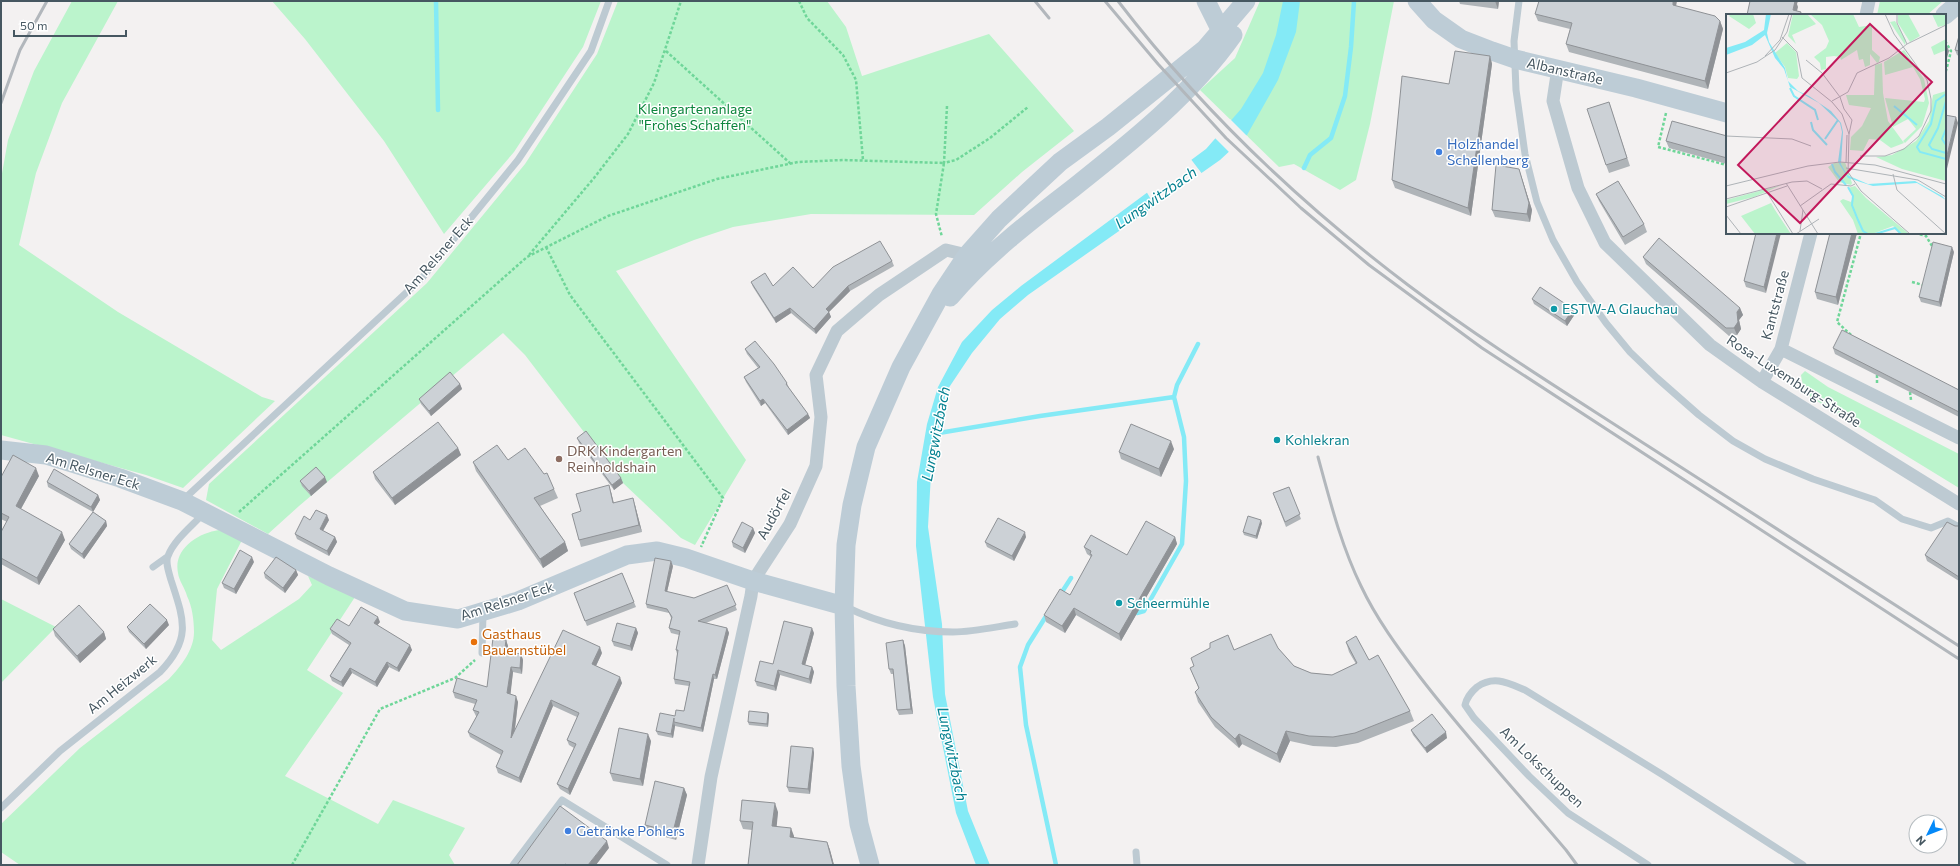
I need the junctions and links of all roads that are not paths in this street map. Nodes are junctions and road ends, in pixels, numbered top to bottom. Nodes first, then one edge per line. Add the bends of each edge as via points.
1 (609, 1) edge
2 (1206, 1) edge
3 (1246, 1) edge
4 (1252, 1) edge
5 (1417, 1) edge
6 (1519, 1) edge
7 (1869, 1) edge
8 (1959, 3) edge
9 (1866, 14) edge
10 (1946, 14) edge
11 (1226, 35) junction
12 (1515, 59) junction
13 (1558, 68) junction
14 (1726, 113) edge
15 (1811, 234) edge
16 (967, 255) junction
17 (918, 335) junction
18 (1781, 349) junction
19 (1762, 382) junction
20 (1959, 438) edge
21 (1, 450) edge
22 (182, 501) junction
23 (1959, 504) edge
24 (205, 512) junction
25 (1959, 527) edge
26 (167, 557) junction
27 (153, 567) dead end
28 (753, 581) junction
29 (844, 606) junction
30 (483, 612) junction
31 (1015, 624) dead end
32 (482, 653) road end
33 (1, 808) edge
34 (1136, 852) dead end
35 (513, 865) edge
36 (667, 865) edge
37 (698, 865) edge
38 (870, 865) edge
39 (1137, 865) edge
40 (1648, 865) edge
41 (1803, 865) edge

1 - 22 lane, Am Relsner Eck via 591,51 518,160 422,278
2 - 11 main road
3 - 11 main road
4 - 11 main road via 1244,20
5 - 12 main road, Albanstraße via 1434,20 1461,39
6 - 12 lane via 1515,19
7 - 9 street
8 - 10 main road
11 - 16 main road via 1060,162 999,219
11 - 17 main road via 1178,100 1099,168 1010,237 952,295
12 - 13 main road, Albanstraße
12 - 25 lane via 1524,154 1537,202 1552,240 1577,282 1630,352 1699,415 1733,441 1765,459 1875,500 1902,519 1931,528 1948,521
13 - 14 main road, Albanstraße
13 - 19 street, Rosa-Luxemburg-Straße via 1552,101 1578,188 1605,243 1710,345
15 - 18 street, Kantstraße
16 - 17 main road
16 - 28 street, Audörfel via 946,250 879,295 837,331 816,375 821,417 816,466 790,524
17 - 29 main road via 866,447 852,505 846,545
18 - 19 street, Kantstraße
18 - 20 street
19 - 23 street, Rosa-Luxemburg-Straße
21 - 22 main road, Am Relsner Eck via 46,455
22 - 24 main road, Am Relsner Eck
24 - 26 lane
24 - 30 main road, Am Relsner Eck via 329,576 405,610 458,619
26 - 27 lane
26 - 33 lane, Am Heizwerk via 169,573 183,619 181,643 174,658 60,751
28 - 29 main road, Am Relsner Eck
28 - 30 main road, Am Relsner Eck via 657,551 627,555 518,601
28 - 37 street, Audörfel via 711,778
29 - 31 lane via 862,615 912,630 954,632
29 - 38 main road via 851,766 859,824
30 - 32 lane
34 - 39 lane
35 - 36 lane via 562,800
40 - 41 lane, Am Lokschuppen via 1568,813 1474,718 1465,705 1467,697 1485,681 1502,681 1525,690

